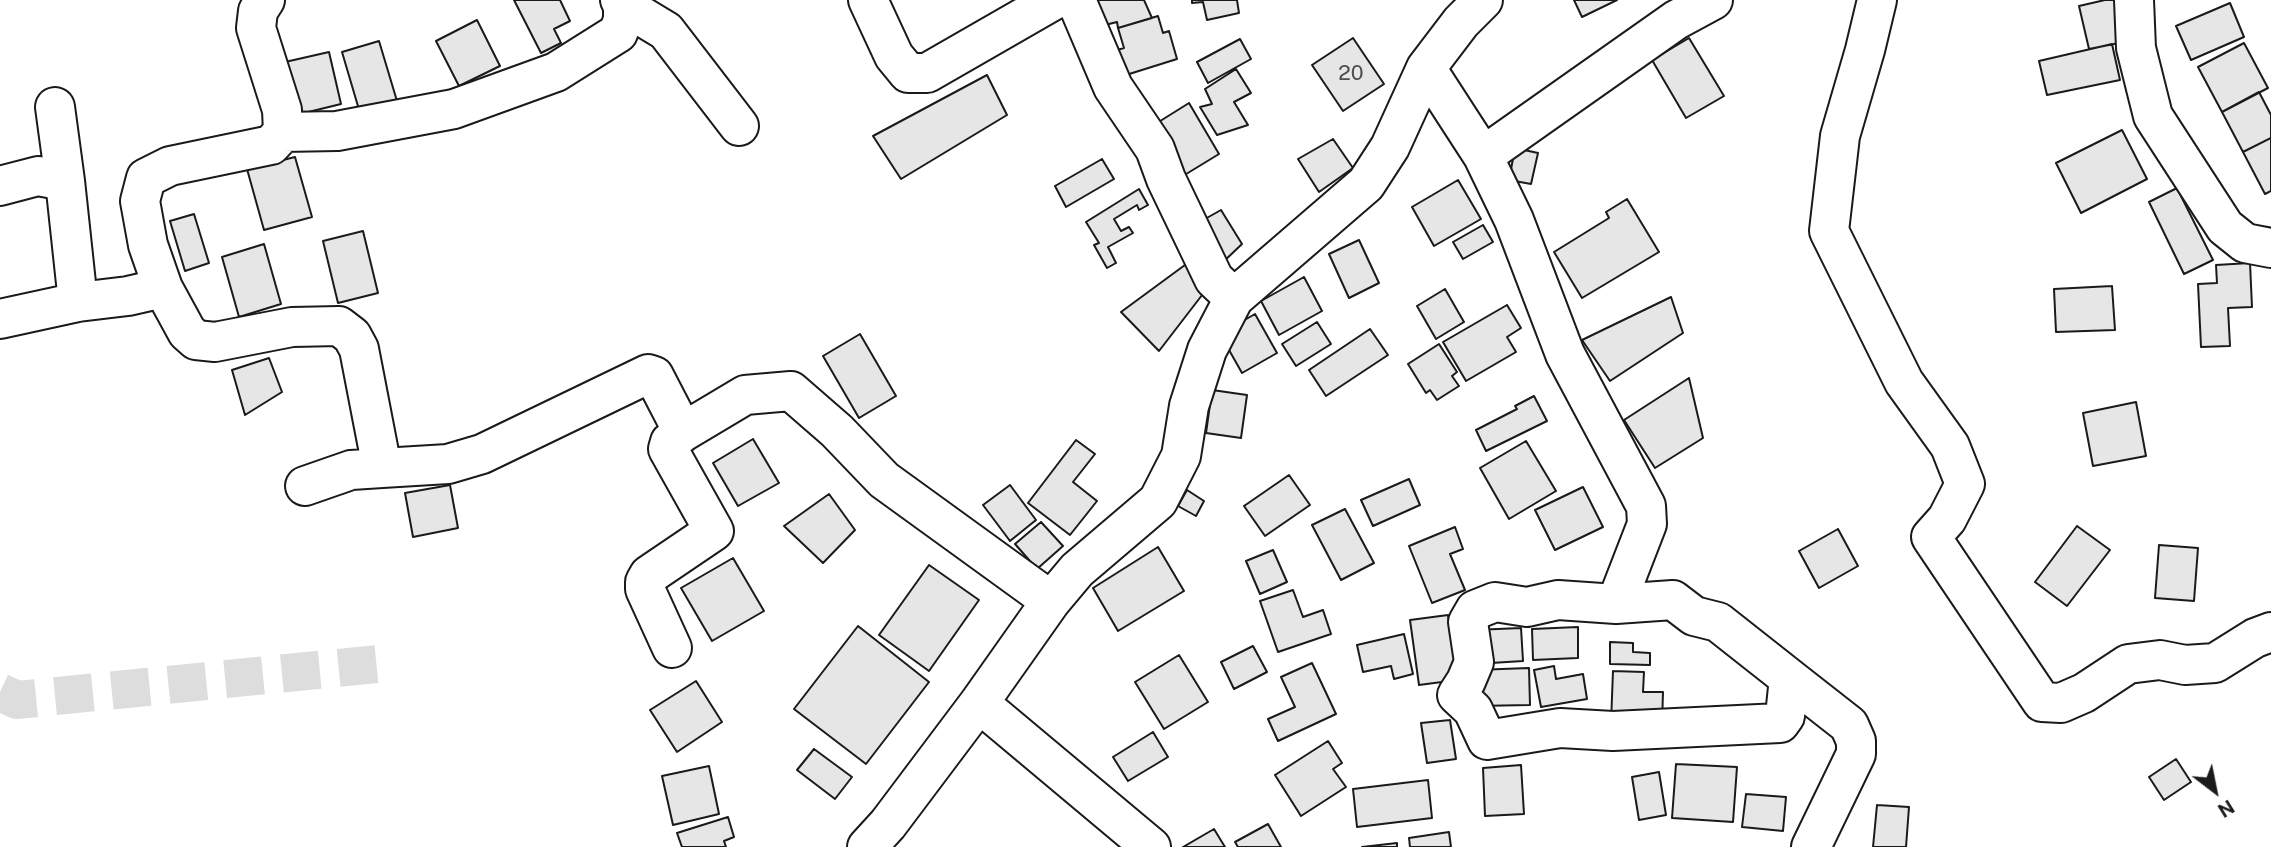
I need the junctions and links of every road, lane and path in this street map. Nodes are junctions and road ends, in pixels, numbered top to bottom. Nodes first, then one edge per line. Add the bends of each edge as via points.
1 (265, 0) edge
2 (869, 0) edge
3 (1054, 0) edge
4 (1076, 0) edge
5 (1483, 0) edge
6 (1713, 0) edge
7 (1877, 0) edge
8 (2134, 0) edge
9 (622, 2) edge
10 (1426, 68) junction
11 (55, 107) dead end
12 (738, 127) dead end
13 (283, 132) junction
14 (1483, 156) junction
15 (65, 181) junction
16 (0, 186) edge
17 (2271, 248) edge
18 (163, 288) junction
19 (1234, 298) junction
20 (79, 302) junction
21 (0, 318) edge
22 (683, 432) junction
23 (382, 468) junction
24 (305, 486) dead end
25 (1051, 601) junction
26 (1616, 604) junction
27 (2271, 632) edge
28 (671, 648) dead end
29 (1789, 678) junction
30 (979, 703) junction
31 (867, 847) edge
32 (1151, 847) edge
33 (1811, 847) edge

1 - 13 street via 256,28 282,110
2 - 3 street via 894,56 908,73 927,73
4 - 19 street via 1113,87 1154,149 1214,279
5 - 10 street
6 - 14 street via 1676,20
7 - 27 street via 1840,136 1829,231 1904,382 1950,446 1965,484 1947,519 1931,537 2042,702 2061,703 2084,693 2128,664 2160,660 2185,665 2216,663
8 - 17 street via 2136,48 2153,116 2225,227 2245,243
9 - 12 street via 667,31
9 - 13 street via 618,33 556,72 454,109 337,131
10 - 14 street
10 - 19 street via 1390,147 1366,184
11 - 15 street
13 - 18 street via 271,145 170,166 146,178 140,201 148,245
14 - 26 street via 1514,220 1565,354 1646,506 1647,524
15 - 16 street via 38,176
15 - 20 street
18 - 20 street
18 - 23 street via 196,340 215,342 292,327 339,326 352,336 359,349
19 - 25 street via 1207,350 1189,405 1181,456 1157,501 1077,570
20 - 21 street
22 - 23 street via 654,376 648,374 482,454 448,464
22 - 25 street via 745,396 791,391 884,480
22 - 28 street via 668,449 714,531 645,582
23 - 24 street via 351,470
25 - 30 street
26 - 29 street via 1673,600 1694,616 1717,622
26 - 29 street via 1558,600 1527,607 1495,602 1475,610 1468,622 1474,662 1457,695 1473,710 1487,740 1560,728 1613,731 1780,723 1785,716
29 - 33 street via 1849,725 1856,741 1856,754
30 - 31 street
30 - 32 street

